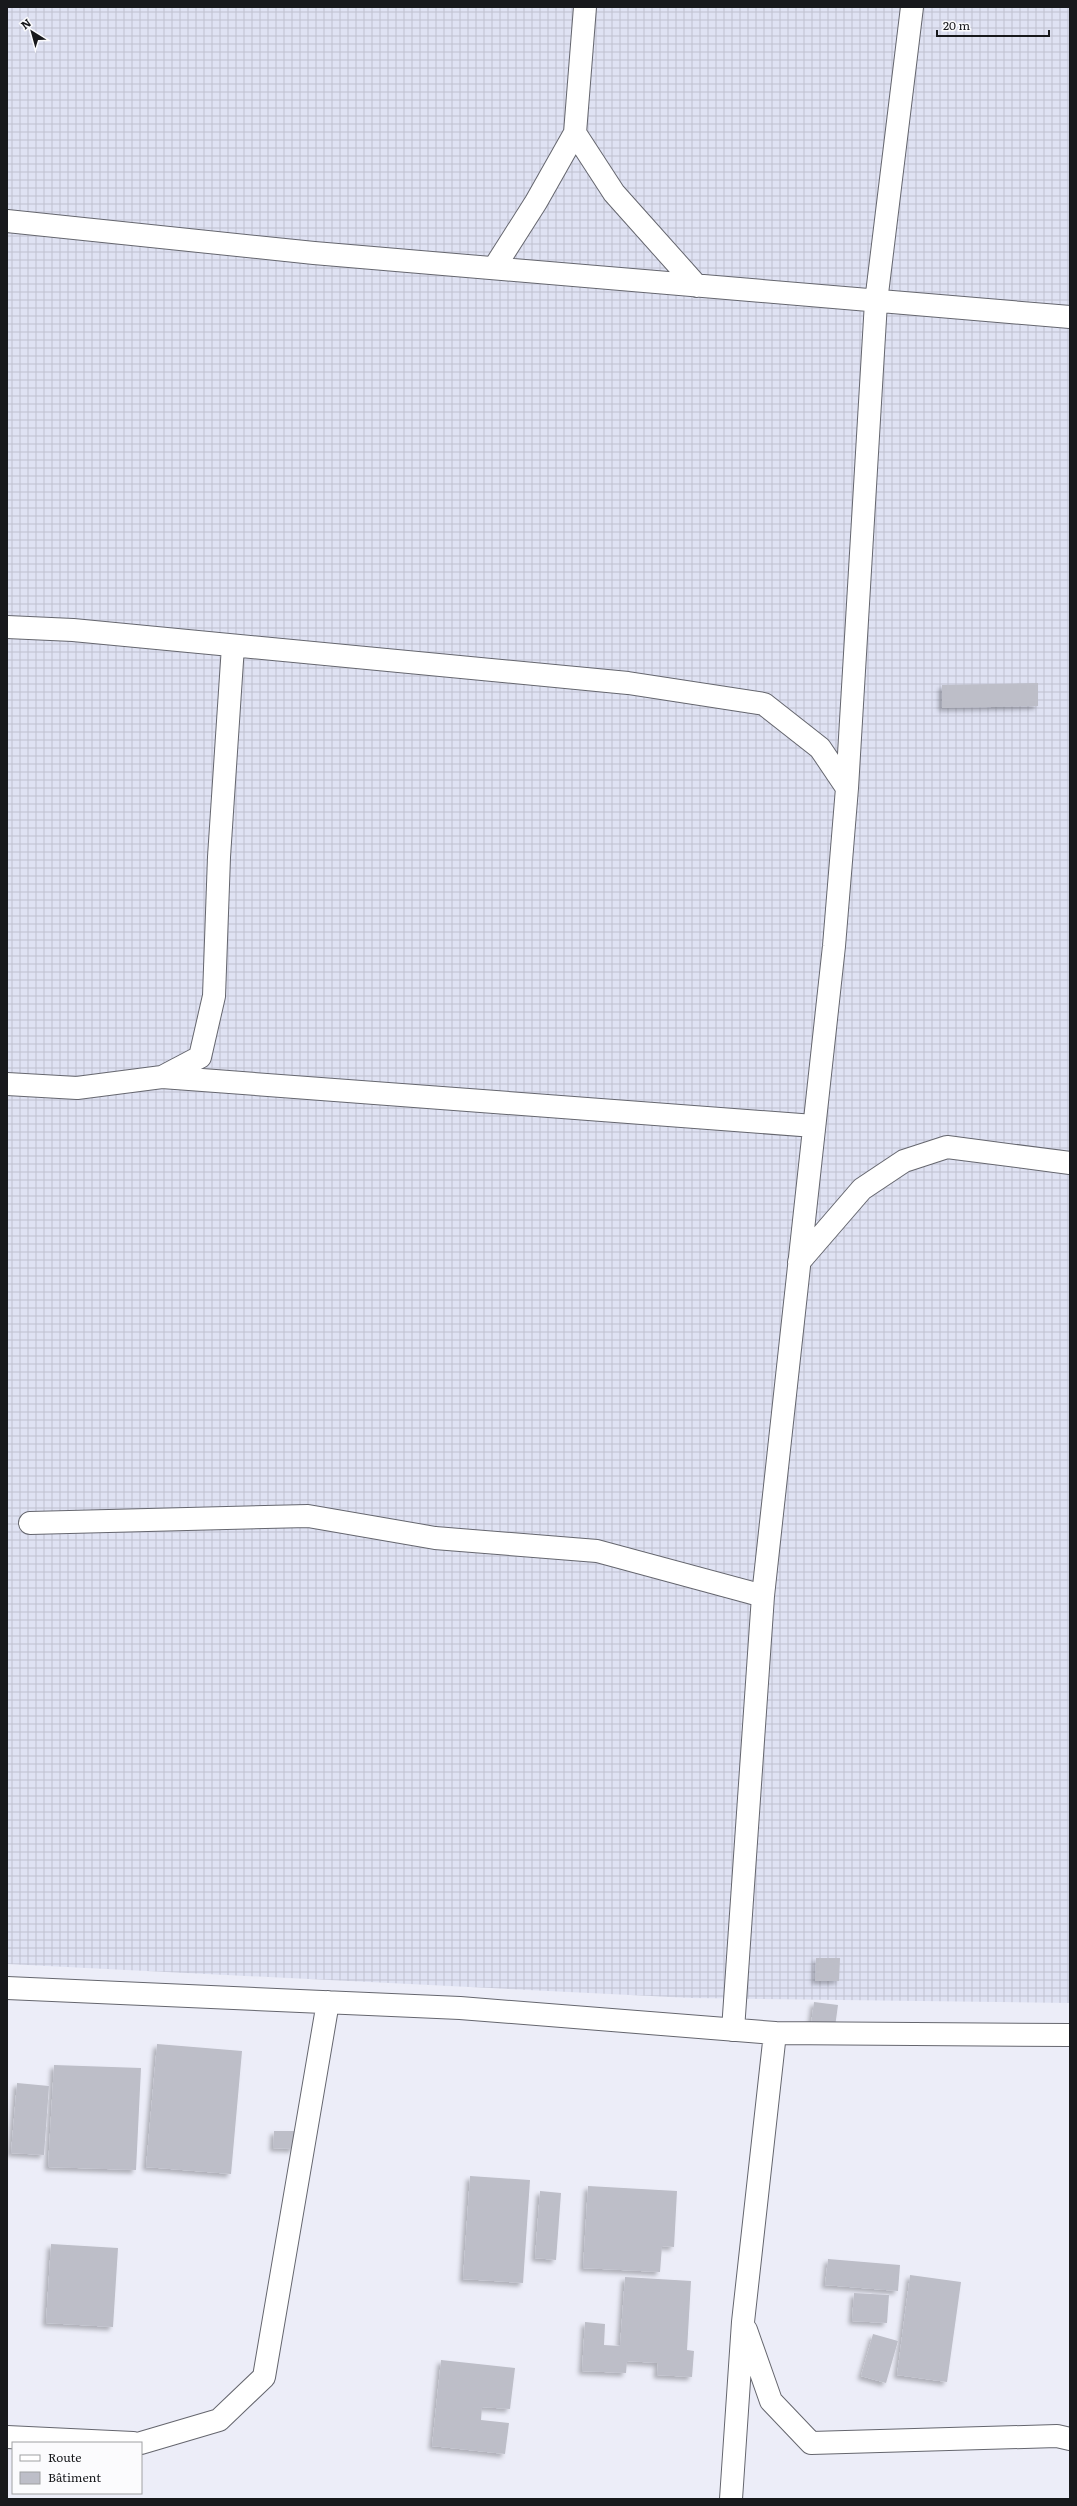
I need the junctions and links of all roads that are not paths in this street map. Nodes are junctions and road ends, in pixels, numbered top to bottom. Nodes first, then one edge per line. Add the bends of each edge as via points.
1 (585, 7) edge
2 (912, 7) edge
3 (576, 133) junction
4 (7, 221) edge
5 (494, 268) junction
6 (697, 286) junction
7 (876, 302) junction
8 (1070, 317) edge
9 (7, 626) edge
10 (233, 646) junction
11 (847, 788) junction
12 (162, 1077) junction
13 (7, 1084) edge
14 (814, 1126) junction
15 (1070, 1163) edge
16 (799, 1262) junction
17 (30, 1523) dead end
18 (763, 1596) junction
19 (7, 1988) edge
20 (328, 2002) junction
21 (733, 2030) junction
22 (775, 2033) junction
23 (1070, 2035) edge
24 (743, 2322) junction
25 (7, 2437) edge
26 (1070, 2439) edge
27 (112, 2442) edge
28 (142, 2443) edge
29 (731, 2499) edge

1 - 3 street
2 - 7 street
3 - 5 street
3 - 6 street via 614,193
4 - 5 street via 314,253
5 - 6 street
6 - 7 street
7 - 8 street
7 - 11 street
9 - 10 street
10 - 11 street via 628,683 764,704 820,748
10 - 12 street via 219,857 214,996 200,1057
11 - 14 street via 834,946
12 - 13 street via 77,1088
12 - 14 street
14 - 16 street
15 - 16 street via 947,1147 904,1161 862,1189
16 - 18 street
17 - 18 street via 308,1516 435,1538 597,1551
18 - 21 street
19 - 20 street
20 - 21 street via 460,2008
20 - 28 street via 264,2377 218,2420
21 - 22 street
22 - 23 street
22 - 24 street
24 - 26 street via 771,2401 811,2444 1057,2436
24 - 29 street
25 - 27 street

